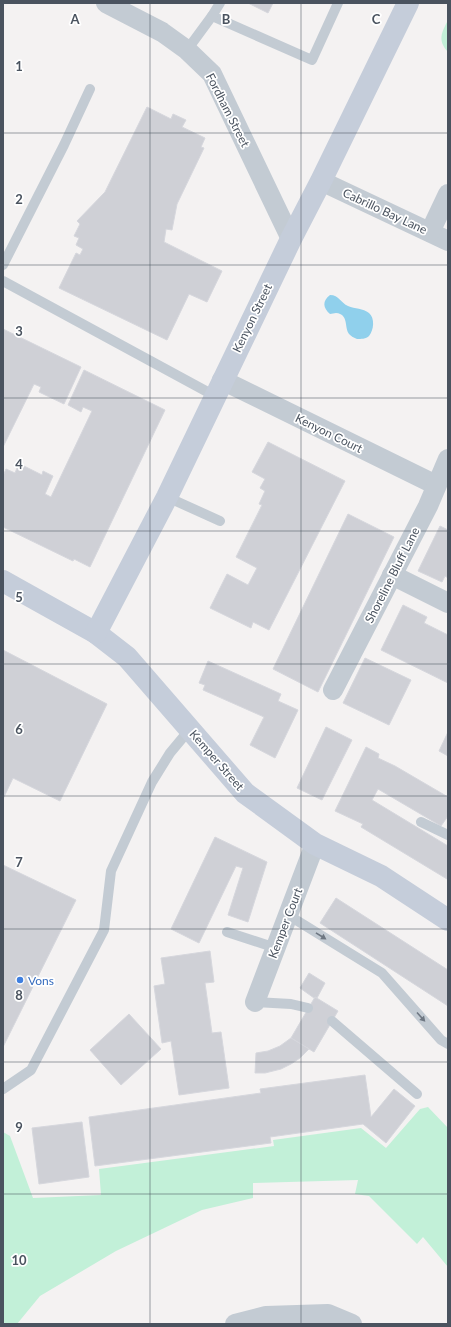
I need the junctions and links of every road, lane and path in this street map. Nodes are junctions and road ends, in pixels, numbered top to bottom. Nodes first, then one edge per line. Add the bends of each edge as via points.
1 (106, 3) edge
2 (220, 3) edge
3 (338, 3) edge
4 (408, 3) edge
5 (212, 16) junction
6 (187, 50) junction
7 (90, 89) dead end
8 (321, 181) junction
9 (448, 194) edge
10 (430, 232) junction
11 (291, 239) junction
12 (448, 241) edge
13 (3, 265) edge
14 (3, 281) edge
15 (219, 388) junction
16 (448, 459) edge
17 (436, 485) junction
18 (167, 497) junction
19 (220, 521) dead end
20 (392, 575) junction
21 (3, 581) edge
22 (448, 603) edge
23 (96, 633) junction
24 (333, 690) dead end
25 (190, 729) junction
26 (421, 822) dead end
27 (448, 835) edge
28 (315, 844) junction
29 (288, 915) junction
30 (448, 920) edge
31 (227, 932) dead end
32 (276, 948) junction
33 (255, 1002) joint
34 (308, 1008) dead end
35 (332, 1021) dead end
36 (448, 1044) edge
37 (3, 1088) edge
38 (416, 1094) dead end
39 (235, 1324) edge
40 (352, 1324) edge

1 - 6 street, Fordham Street via 162,32
2 - 5 lane
3 - 5 lane via 312,60
4 - 8 street, Kenyon Street
5 - 6 lane
6 - 11 street, Fordham Street via 212,74
7 - 13 lane
8 - 10 street, Cabrillo Bay Lane
8 - 11 street, Kenyon Street
9 - 10 street
10 - 12 street, Cabrillo Bay Lane
11 - 15 street, Kenyon Street
14 - 15 lane
15 - 17 street, Kenyon Court
15 - 18 street, Kenyon Street
16 - 17 street, Shoreline Bluff Lane
17 - 20 street, Shoreline Bluff Lane via 428,506
18 - 19 lane
18 - 23 street, Kenyon Street
20 - 22 street
20 - 24 street, Shoreline Bluff Lane
21 - 23 street, Kemper Street
23 - 25 street, Kemper Street via 127,657
25 - 28 street, Kemper Street via 245,793
25 - 37 lane via 170,753 152,782 111,871 104,930 31,1070
26 - 27 lane
28 - 29 street, Kemper Court
28 - 30 street, Kemper Street via 380,876
29 - 32 street, Kemper Court
29 -> 36 lane via 382,973 441,1040
31 - 32 lane
32 - 33 street, Kemper Court
33 - 34 lane via 291,1004
35 - 38 lane
39 - 40 street via 266,1316 328,1314

